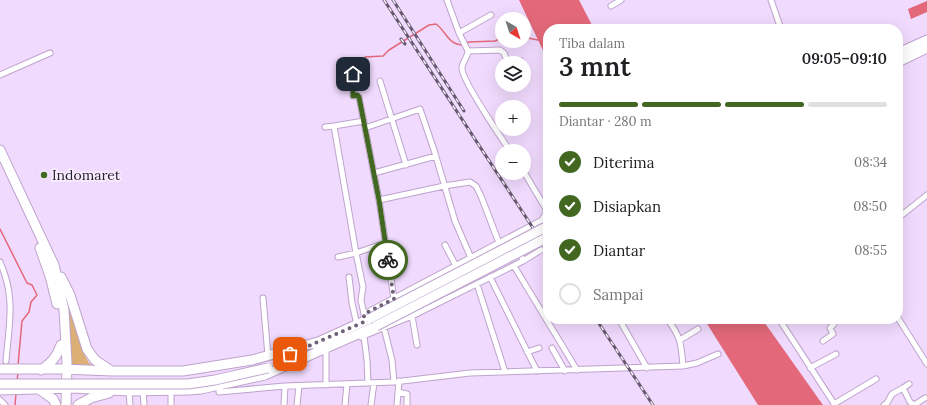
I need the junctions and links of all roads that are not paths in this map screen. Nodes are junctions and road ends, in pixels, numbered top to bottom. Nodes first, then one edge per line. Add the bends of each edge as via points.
1 (447, 0) edge
2 (621, 0) edge
3 (771, 0) edge
4 (611, 6) dead end
5 (491, 15) dead end
6 (779, 24) edge
7 (459, 33) junction
8 (927, 40) edge
9 (927, 48) edge
10 (467, 49) junction
11 (903, 51) edge
12 (50, 53) dead end
13 (505, 56) edge
14 (903, 60) edge
15 (353, 74) dead end
16 (0, 75) edge
17 (380, 81) dead end
18 (392, 119) junction
19 (364, 121) junction
20 (334, 126) junction
21 (325, 127) dead end
22 (365, 128) junction
23 (506, 144) edge
24 (0, 150) edge
25 (436, 156) junction
26 (0, 163) edge
27 (406, 164) junction
28 (374, 173) junction
29 (529, 180) edge
30 (444, 186) junction
31 (927, 195) edge
32 (379, 200) junction
33 (543, 202) edge
34 (903, 214) edge
35 (543, 218) edge
36 (535, 224) junction
37 (543, 229) edge
38 (543, 233) edge
39 (514, 235) junction
40 (543, 242) edge
41 (385, 243) junction
42 (499, 244) junction
43 (445, 245) dead end
44 (541, 250) dead end
45 (356, 253) junction
46 (338, 257) dead end
47 (471, 258) junction
48 (523, 261) junction
49 (0, 262) edge
50 (54, 265) junction
51 (456, 266) junction
52 (514, 266) junction
53 (349, 276) dead end
54 (490, 277) junction
55 (477, 284) junction
56 (263, 298) dead end
57 (394, 299) junction
58 (543, 315) edge
59 (412, 316) junction
60 (364, 320) junction
61 (549, 324) edge
62 (622, 324) edge
63 (671, 324) edge
64 (782, 324) edge
65 (833, 324) edge
66 (902, 324) edge
67 (380, 327) junction
68 (698, 329) dead end
69 (364, 336) junction
70 (680, 340) junction
71 (823, 341) dead end
72 (61, 345) junction
73 (417, 345) dead end
74 (323, 348) junction
75 (539, 348) dead end
76 (552, 348) dead end
77 (527, 352) junction
78 (718, 354) dead end
79 (836, 354) dead end
80 (6, 361) dead end
81 (267, 362) junction
82 (927, 364) edge
83 (683, 366) junction
84 (647, 368) junction
85 (810, 368) junction
86 (0, 369) edge
87 (64, 369) junction
88 (36, 370) junction
89 (576, 370) junction
90 (113, 371) junction
91 (537, 371) junction
92 (565, 371) junction
93 (505, 372) junction
94 (0, 378) edge
95 (876, 380) dead end
96 (396, 381) junction
97 (368, 383) junction
98 (374, 383) junction
99 (347, 384) junction
100 (909, 384) dead end
101 (219, 385) junction
102 (326, 385) junction
103 (285, 386) junction
104 (299, 386) junction
105 (0, 388) edge
106 (903, 388) junction
107 (36, 390) junction
108 (171, 390) junction
109 (63, 391) junction
110 (125, 391) junction
111 (143, 391) junction
112 (398, 392) junction
113 (925, 398) dead end
114 (0, 400) edge
115 (834, 404) edge
116 (5, 405) edge
117 (56, 405) edge
118 (61, 405) edge
119 (66, 405) edge
120 (78, 405) edge
121 (130, 405) edge
122 (144, 405) edge
123 (171, 405) edge
124 (284, 405) edge
125 (297, 405) edge
126 (345, 405) edge
127 (371, 405) edge
128 (397, 405) edge
129 (407, 405) edge
130 (884, 405) edge
131 (914, 405) edge

1 - 7 street
2 - 4 street
3 - 6 street
5 - 7 street
7 - 10 street
8 - 11 highway
9 - 14 highway
10 - 13 street via 500,50
10 - 23 street via 463,73
12 - 16 street
15 - 19 street via 353,96 359,97
17 - 18 street
18 - 22 street
18 - 25 street via 420,109
18 - 27 street
19 - 20 street
19 - 22 street
20 - 21 street
20 - 45 street
22 - 28 street
24 - 50 highway
25 - 27 street
25 - 30 street
26 - 72 highway via 44,256 60,317
27 - 28 street
28 - 32 street
29 - 33 street
30 - 32 street
30 - 42 street via 473,183 481,196
30 - 47 street
31 - 34 street
32 - 41 street
35 - 36 street
36 - 38 street
36 - 39 street
37 - 60 highway, bridge
39 - 42 street
39 - 48 street
40 - 67 highway, bridge
41 - 45 street
41 - 57 street
42 - 47 street
43 - 51 street
44 - 48 street
45 - 46 street
45 - 60 street via 363,287 361,300
47 - 51 street
48 - 52 street
49 - 80 street via 11,299
50 - 87 highway via 64,310
50 - 90 highway via 70,294 88,349 95,360
51 - 57 street
52 - 54 street
52 - 58 street
53 - 60 street via 352,302
54 - 55 street
54 - 77 street
55 - 59 street
55 - 93 street
56 - 81 street
57 - 60 street
59 - 67 street
59 - 73 street
60 - 74 highway
61 - 89 street
62 - 84 street
63 - 70 street
64 - 85 street
65 - 71 street via 830,328 833,334
66 - 82 street
67 - 69 street
67 - 74 highway
67 - 96 street via 392,360
68 - 70 street
69 - 74 street
69 - 97 street
70 - 83 street
72 - 87 highway
72 - 88 highway via 52,361
74 - 81 highway
74 - 101 highway via 265,375
74 - 102 street
75 - 77 street
76 - 92 street
77 - 91 street
78 - 83 street
79 - 85 street
81 - 90 highway via 252,360 183,371
81 - 94 highway via 191,378
81 - 105 highway, bridge via 215,380 188,384
83 - 84 street
84 - 89 street
85 - 115 street
86 - 88 highway
87 - 88 highway
87 - 90 highway
87 - 109 highway
89 - 92 street
91 - 92 street
91 - 93 street
93 - 96 street
95 - 115 street
96 - 98 street
96 - 112 street
97 - 98 street
97 - 99 street
98 - 127 street
99 - 102 street
99 - 126 street
100 - 106 street
101 - 103 street via 219,392
101 - 108 highway
102 - 104 street
103 - 104 street
103 - 124 street
104 - 125 street
105 - 107 highway
106 - 130 street via 891,395
106 - 131 street
107 - 109 highway
107 - 117 highway via 53,399
108 - 111 highway
108 - 123 street
109 - 110 highway
109 - 118 highway
109 - 119 highway
110 - 111 highway
110 - 120 highway via 99,395
110 - 121 street
111 - 122 street
112 - 128 street
112 - 129 street via 407,394
113 - 131 street
114 - 116 street

